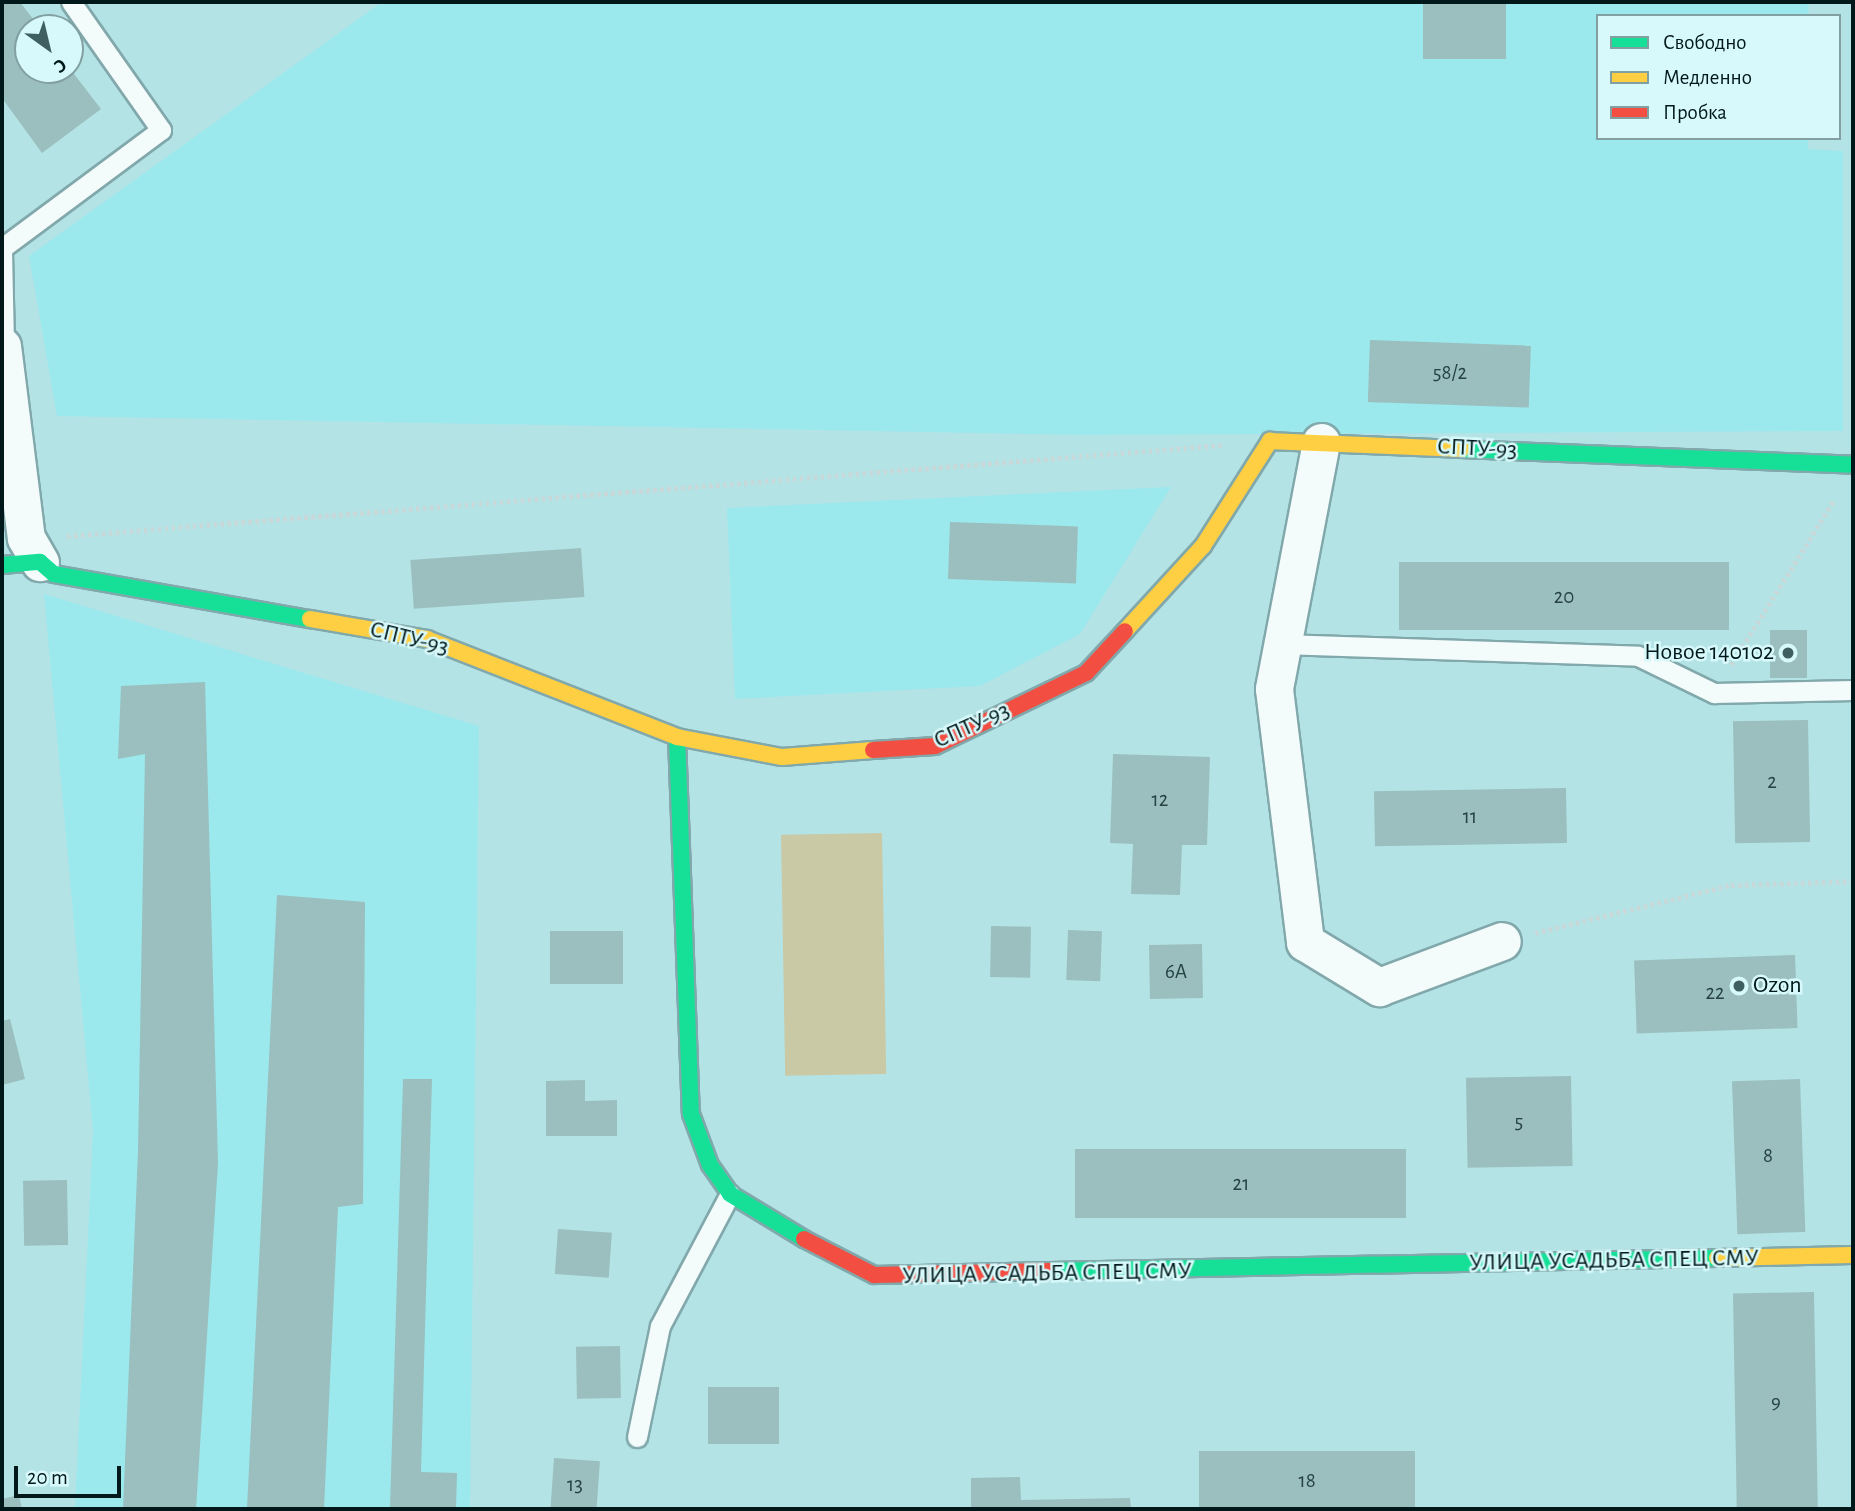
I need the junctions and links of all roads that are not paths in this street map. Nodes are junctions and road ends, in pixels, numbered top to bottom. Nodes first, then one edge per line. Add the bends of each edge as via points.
1 (71, 2) edge
2 (3, 346) edge
3 (1321, 442) junction
4 (1853, 465) edge
5 (33, 550) junction
6 (2, 565) edge
7 (1283, 645) junction
8 (1853, 690) edge
9 (677, 737) junction
10 (1503, 941) road end
11 (730, 1194) junction
12 (1853, 1255) edge
13 (637, 1437) dead end

1 - 2 lane via 161,130 2,247
2 - 5 street
3 - 4 street, СПТУ-93
3 - 7 street
3 - 9 street, СПТУ-93 via 1270,441 1203,546 1087,673 935,746 782,757
5 - 6 street
5 - 9 street, СПТУ-93 via 54,574 427,639
7 - 8 lane via 1638,656 1713,693
7 - 10 street via 1274,689 1305,942 1379,987
9 - 11 street, УЛИЦА УСАДЬБА СПЕЦ СМУ via 691,1114 710,1165
11 - 12 street, УЛИЦА УСАДЬБА СПЕЦ СМУ via 752,1212 874,1275 919,1278
11 - 13 lane via 660,1326

